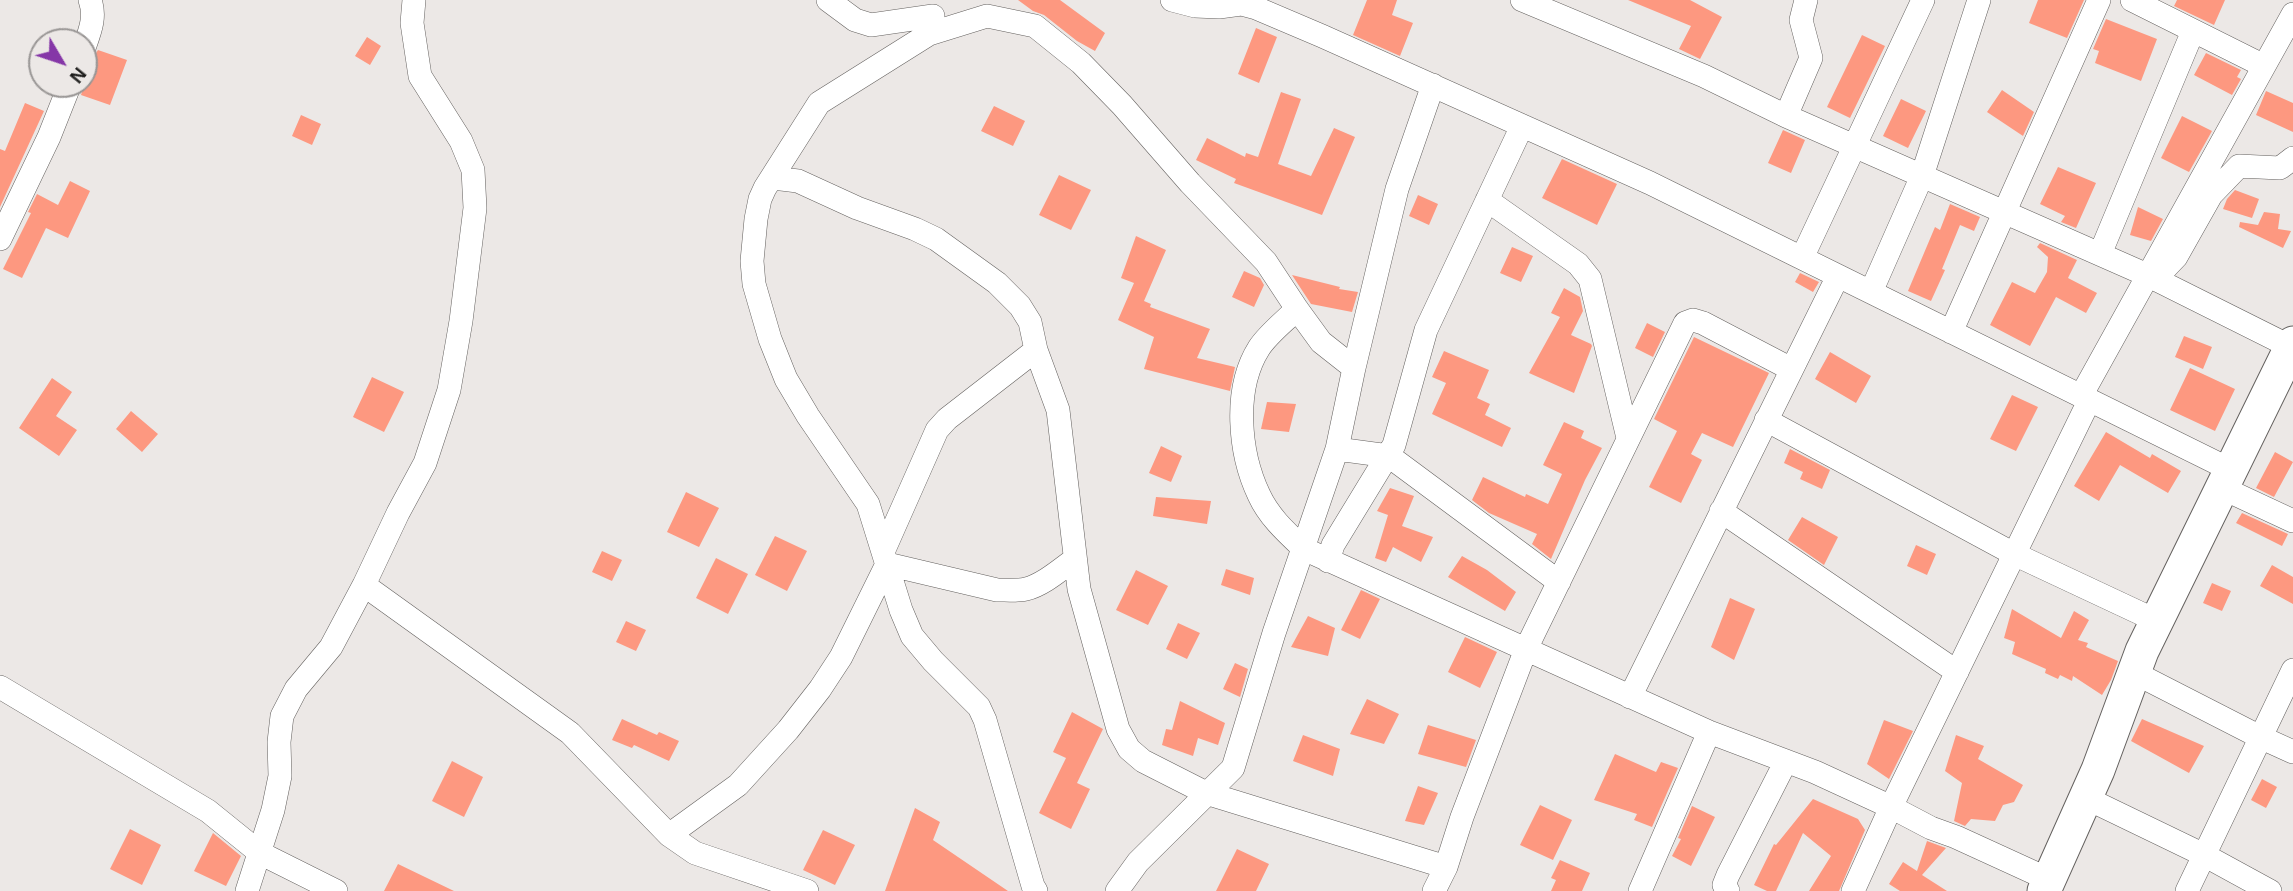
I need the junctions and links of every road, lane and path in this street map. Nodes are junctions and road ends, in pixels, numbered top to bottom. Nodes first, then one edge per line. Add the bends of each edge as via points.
1 (90, 0) edge
2 (414, 0) edge
3 (828, 0) edge
4 (1172, 0) edge
5 (1521, 0) edge
6 (1806, 0) edge
7 (1923, 0) edge
8 (1979, 0) edge
9 (2099, 0) edge
10 (2132, 0) edge
11 (2293, 14) edge
12 (932, 17) edge
13 (92, 28) edge
14 (2193, 31) junction
15 (2264, 66) junction
16 (1433, 85) junction
17 (64, 98) edge
18 (1786, 116) junction
19 (1522, 126) junction
20 (1853, 146) junction
21 (2293, 158) edge
22 (1922, 176) junction
23 (773, 178) junction
24 (1487, 200) junction
25 (2003, 212) junction
26 (0, 239) edge
27 (2100, 254) junction
28 (1802, 258) junction
29 (1838, 275) junction
30 (2151, 277) junction
31 (1871, 292) junction
32 (1297, 309) junction
33 (1951, 332) junction
34 (2292, 346) edge
35 (1036, 350) junction
36 (1354, 368) junction
37 (1791, 369) junction
38 (2085, 398) junction
39 (1766, 420) junction
40 (1628, 438) junction
41 (1337, 449) junction
42 (1389, 456) junction
43 (2225, 478) junction
44 (1721, 511) junction
45 (2293, 521) edge
46 (1304, 549) junction
47 (2014, 554) junction
48 (885, 558) junction
49 (1075, 559) junction
50 (1328, 561) junction
51 (1559, 582) junction
52 (364, 585) junction
53 (2157, 621) junction
54 (1526, 649) junction
55 (2293, 670) edge
56 (1957, 672) junction
57 (2134, 673) junction
58 (0, 687) edge
59 (1630, 697) junction
60 (1709, 732) junction
61 (2260, 737) junction
62 (2293, 752) edge
63 (1786, 761) junction
64 (1206, 793) junction
65 (2086, 798) junction
66 (1891, 807) junction
67 (669, 835) junction
68 (260, 853) junction
69 (2204, 855) junction
70 (1446, 867) junction
71 (2047, 885) edge
72 (247, 891) edge
73 (336, 891) edge
74 (807, 891) edge
75 (1036, 891) edge
76 (1116, 891) edge
77 (1434, 891) edge
78 (1640, 891) edge
79 (1728, 891) edge
80 (1853, 891) edge
81 (2187, 891) edge
82 (2270, 891) edge

1 - 13 street
2 - 52 street via 412,23 420,76 469,160 475,208 461,321 444,407 425,463
3 - 12 street via 855,20 871,25
4 - 16 street via 1195,6 1241,4 1256,8
5 - 18 street via 1704,76
6 - 18 street via 1801,20 1811,58
7 - 20 street
8 - 22 street
9 - 25 street
10 - 14 street
11 - 15 street
12 - 23 street via 819,103
12 - 32 street via 987,16 1035,26 1081,63 1122,105 1266,262
14 - 15 street
14 - 27 street
15 - 30 street
16 - 19 street
16 - 36 street via 1397,189
17 - 26 street
18 - 20 street
19 - 24 street
19 - 28 street
20 - 22 street
20 - 28 street
21 - 30 street via 2280,167 2238,166 2211,195 2176,257
22 - 25 street
22 - 31 street
23 - 35 street via 798,181 936,239 997,283 1020,306 1030,322
23 - 48 street via 760,199 752,261 770,339 792,388 868,504
24 - 40 street via 1578,264 1590,279
24 - 42 street via 1426,330
25 - 27 street
25 - 33 street
27 - 30 street
28 - 29 street
29 - 31 street
29 - 37 street
30 - 34 street
30 - 38 street
31 - 33 street
32 - 36 street via 1321,342
32 - 46 street via 1259,347 1246,374 1241,406 1244,449 1259,495 1279,525
33 - 38 street
34 - 43 street
35 - 48 street via 937,430
35 - 49 street via 1058,410
36 - 41 street
37 - 39 street
37 - 40 street via 1703,323 1685,323
38 - 43 street
38 - 47 street
39 - 44 street
39 - 47 street
40 - 51 street
41 - 42 street
41 - 46 street
42 - 50 street via 1333,545
42 - 51 street
43 - 45 street
43 - 53 street
44 - 56 street
44 - 59 street
46 - 50 street
46 - 64 street via 1273,633 1233,768
47 - 53 street
47 - 56 street
48 - 49 street via 997,590 1035,585
48 - 67 street via 841,657 820,689 738,785
48 - 75 street via 912,636 979,707 985,720
49 - 64 street via 1079,589 1123,739 1143,761
50 - 54 street
51 - 54 street
52 - 67 street via 570,733
52 - 68 street via 331,647 296,689 282,716 280,776
53 - 57 street
54 - 59 street
54 - 70 street
55 - 61 street
56 - 66 street
57 - 61 street
57 - 65 street
58 - 68 street via 208,811
59 - 60 street
60 - 63 street
60 - 78 street
61 - 62 street
61 - 69 street
63 - 66 street
63 - 79 street via 1728,875 1724,885
64 - 70 street
64 - 76 street
65 - 69 street
65 - 71 street
66 - 71 street
66 - 80 street
67 - 74 street via 695,853
68 - 72 street
68 - 73 street
69 - 81 street
69 - 82 street
70 - 77 street

